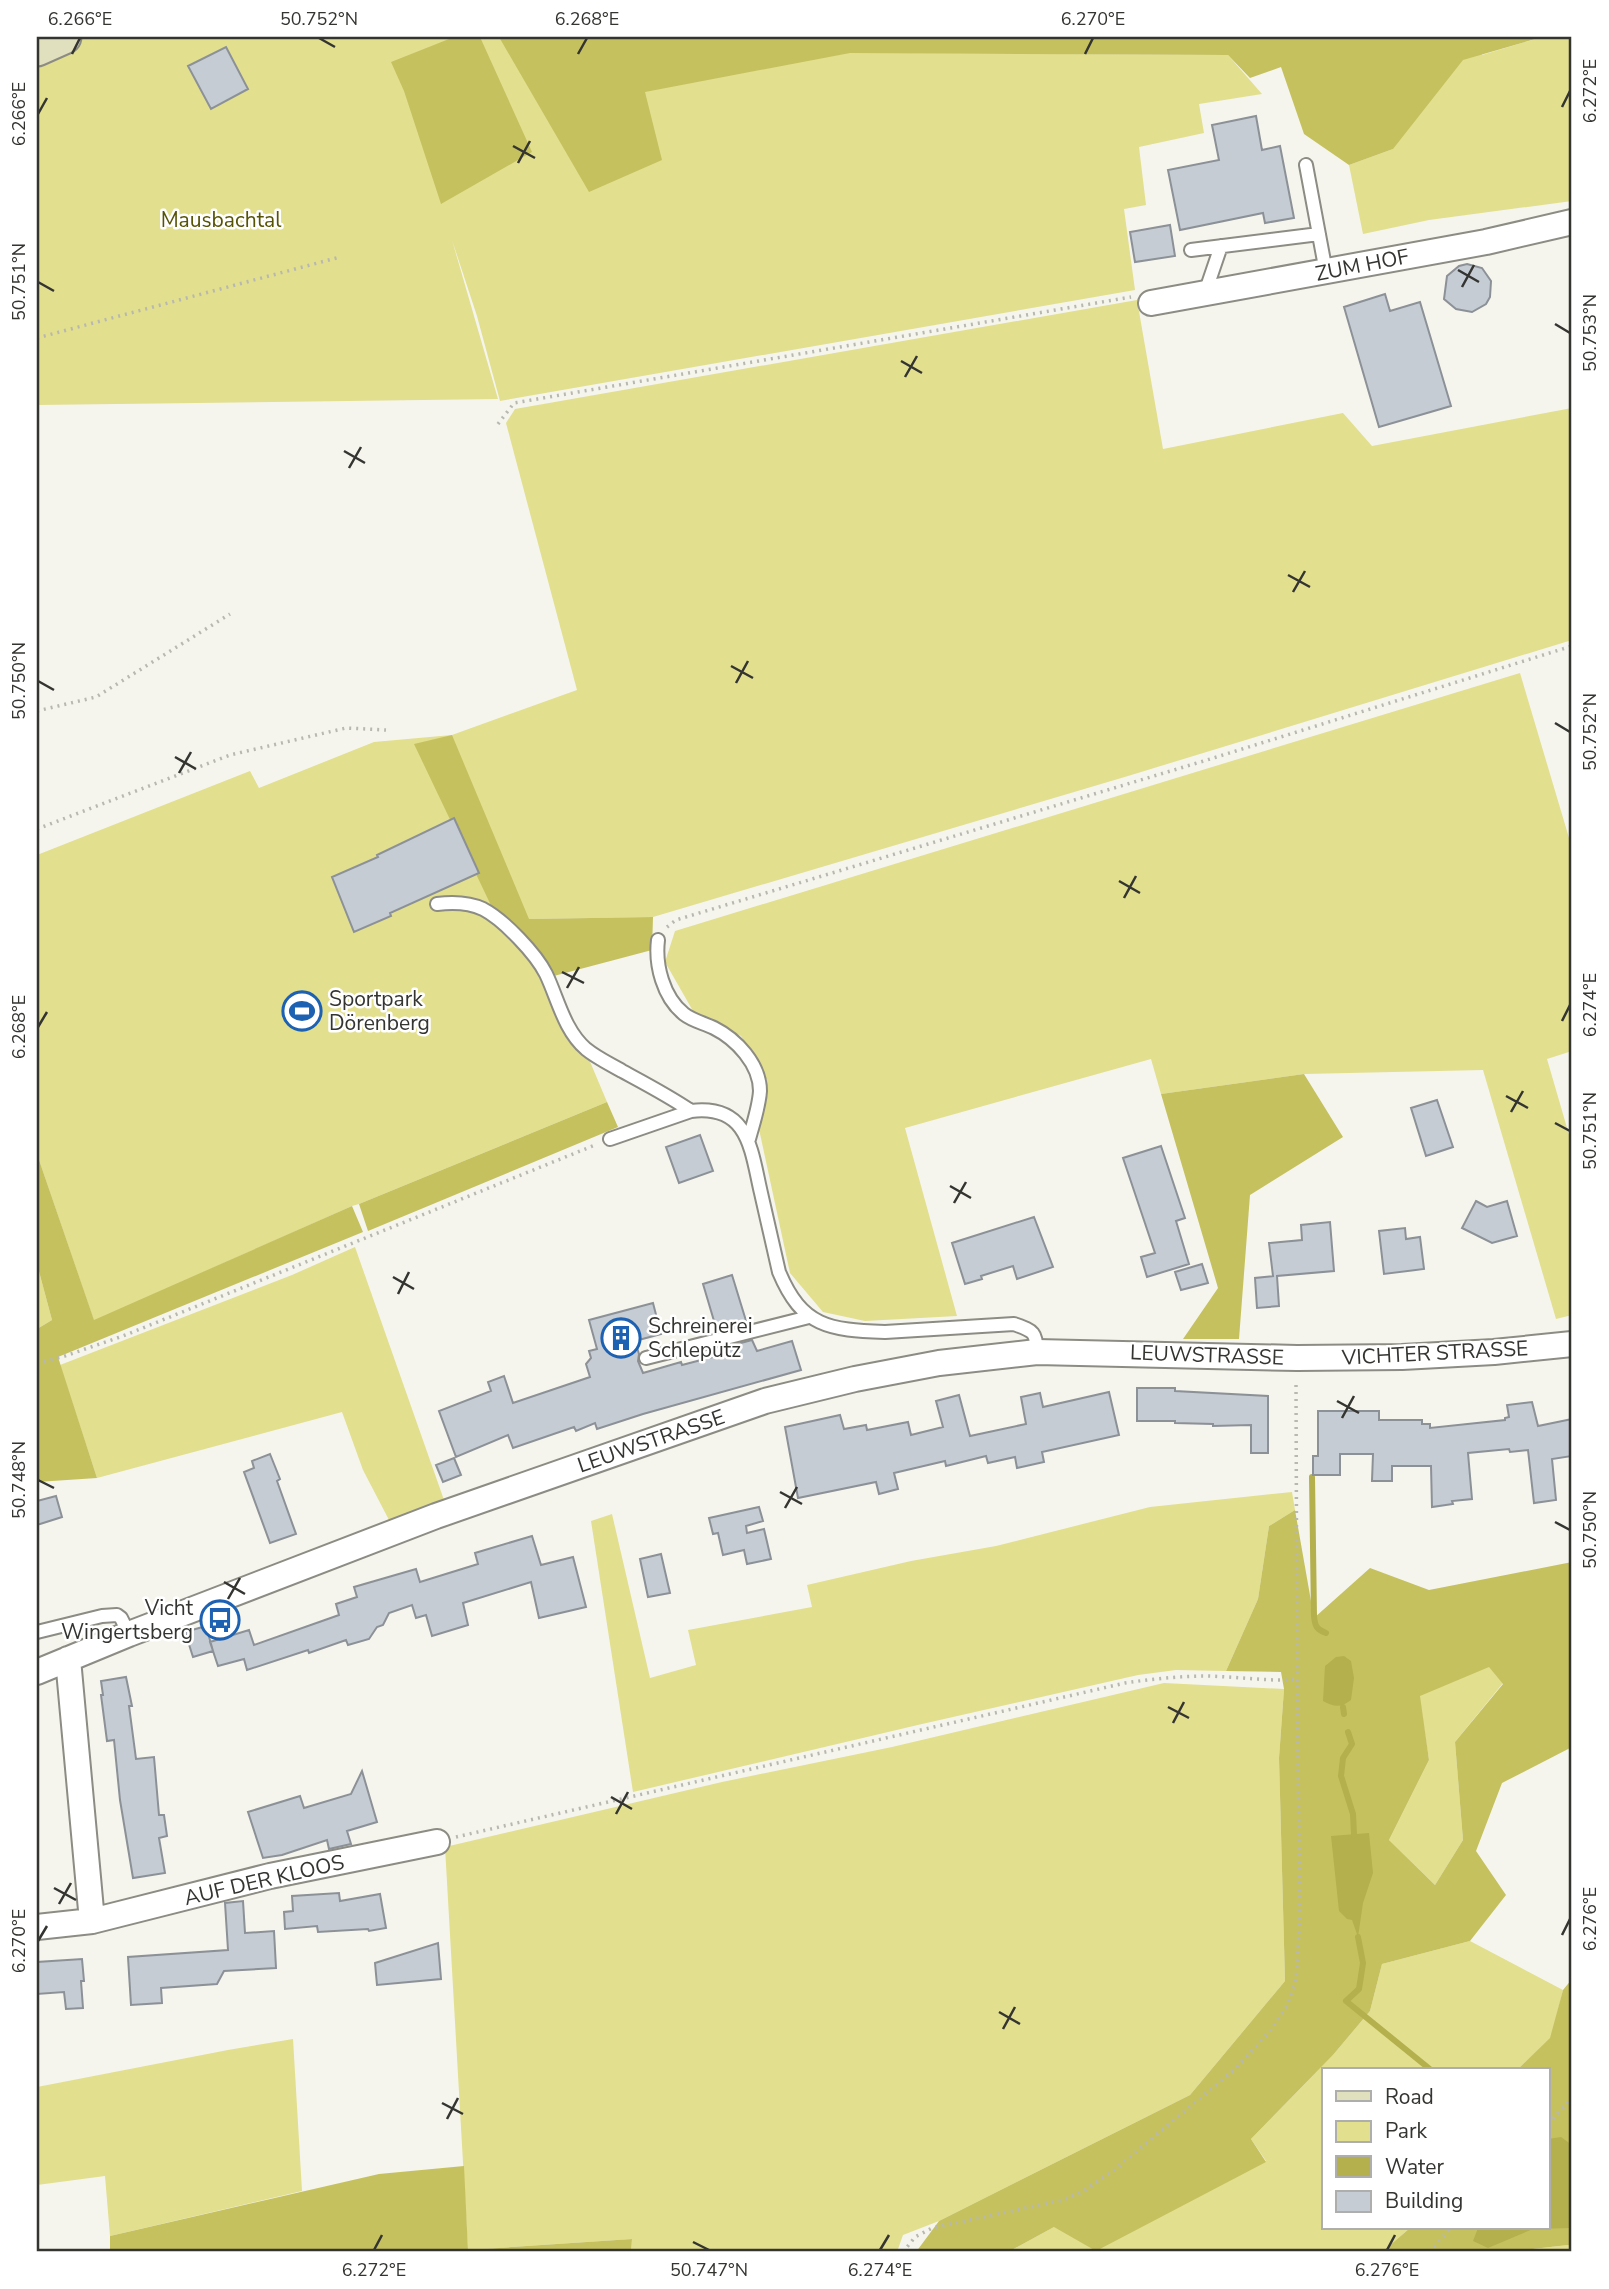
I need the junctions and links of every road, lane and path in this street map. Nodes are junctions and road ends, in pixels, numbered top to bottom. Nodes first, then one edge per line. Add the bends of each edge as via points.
1 (64, 37) edge
2 (37, 49) edge
3 (1307, 165) dead end
4 (1572, 222) edge
5 (1319, 234) junction
6 (1221, 246) junction
7 (1191, 250) dead end
8 (340, 257) dead end
9 (1326, 272) junction
10 (1205, 293) junction
11 (1151, 303) joint
12 (37, 338) edge
13 (498, 424) dead end
14 (230, 614) dead end
15 (1572, 646) edge
16 (37, 711) edge
17 (386, 730) dead end
18 (37, 829) edge
19 (436, 904) dead end
20 (658, 940) joint
21 (691, 1111) junction
22 (610, 1139) joint
23 (749, 1139) junction
24 (809, 1317) junction
25 (1572, 1343) edge
26 (1037, 1352) junction
27 (646, 1358) dead end
28 (1297, 1358) junction
29 (37, 1363) edge
30 (37, 1632) edge
31 (129, 1634) junction
32 (68, 1659) junction
33 (37, 1672) edge
34 (1297, 1680) junction
35 (437, 1842) joint
36 (92, 1922) junction
37 (37, 1927) edge
38 (1572, 2098) edge
39 (1550, 2122) edge
40 (1449, 2230) edge
41 (903, 2252) edge
42 (1429, 2252) edge

1 - 2 main road
3 - 5 lane
4 - 9 street, ZUM HOF
5 - 6 lane
5 - 9 lane
6 - 7 lane
6 - 10 lane
8 - 12 path
9 - 10 street, ZUM HOF
10 - 11 street, ZUM HOF
11 - 13 path via 1146,296 1127,297 514,403
14 - 16 path via 96,697
15 - 20 path via 676,920
17 - 18 path via 346,728 230,755
19 - 21 lane via 457,902 483,909 507,928 545,972 571,1030 585,1048
20 - 23 lane via 659,970 674,1003 693,1020 737,1044 757,1073 760,1093
21 - 22 lane
21 - 23 lane via 719,1112 731,1118
22 - 29 path via 123,1336
23 - 24 lane via 779,1272 787,1292
24 - 26 lane via 828,1326 864,1331 1014,1324 1037,1336
24 - 27 lane
25 - 28 street, VICHTER STRASSE via 1494,1353
26 - 28 street, LEUWSTRASSE
26 - 31 street, LEUWSTRASSE via 929,1365 765,1401 449,1512
28 - 34 path
30 - 31 lane via 117,1615
31 - 32 street, LEUWSTRASSE
32 - 33 street, LEUWSTRASSE
32 - 36 street
34 - 35 path via 1208,1676 1125,1683
34 - 41 path via 1299,1947 1296,1980 1278,2020 1235,2069 1082,2192 932,2228 915,2237
35 - 36 street, AUF DER KLOOS via 270,1876
36 - 37 street, AUF DER KLOOS
38 - 39 path
40 - 42 path

